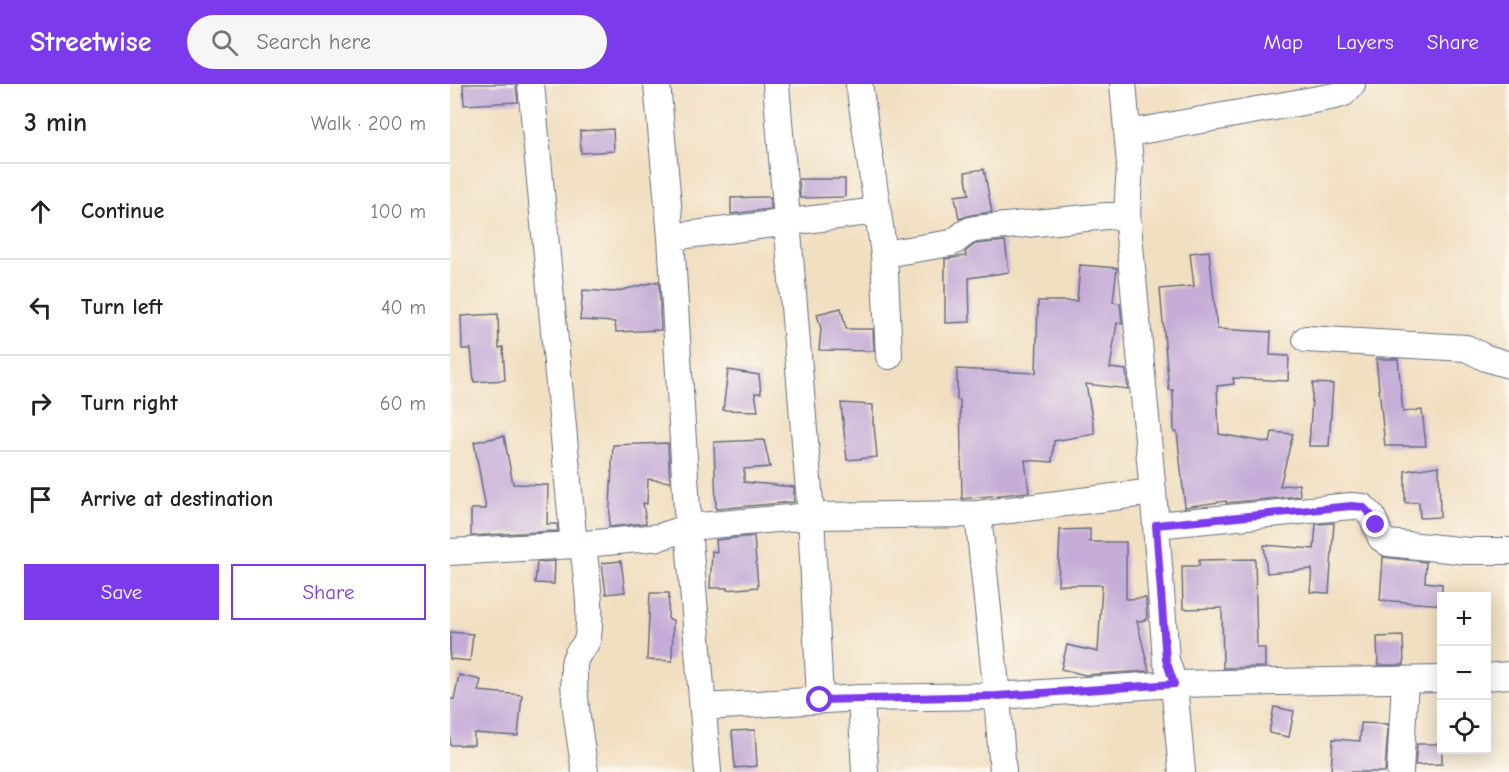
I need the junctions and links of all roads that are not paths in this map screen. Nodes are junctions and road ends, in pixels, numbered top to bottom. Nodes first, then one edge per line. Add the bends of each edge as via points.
1 (531, 84) edge
2 (657, 84) edge
3 (776, 84) edge
4 (859, 84) edge
5 (1123, 84) edge
6 (1352, 84) edge
7 (1129, 133) junction
8 (877, 211) junction
9 (1127, 214) junction
10 (787, 221) junction
11 (671, 237) junction
12 (884, 254) junction
13 (1306, 339) dead end
14 (889, 356) dead end
15 (1509, 365) edge
16 (1153, 492) junction
17 (978, 514) junction
18 (812, 516) junction
19 (1156, 525) junction
20 (688, 527) junction
21 (578, 545) junction
22 (1509, 551) edge
23 (450, 552) edge
24 (1509, 675) edge
25 (1491, 676) edge
26 (1437, 679) edge
27 (1405, 680) junction
28 (1174, 684) junction
29 (997, 696) junction
30 (861, 698) junction
31 (820, 700) junction
32 (704, 707) junction
33 (585, 772) edge
34 (708, 772) edge
35 (865, 772) edge
36 (1003, 772) edge
37 (1182, 772) edge
38 (1400, 772) edge

1 - 21 street
2 - 11 street
3 - 10 street
4 - 8 street
5 - 7 street
6 - 7 street via 1335,96
7 - 9 street
8 - 10 street
8 - 12 street
9 - 12 street via 975,229 965,231 951,243
9 - 16 street
10 - 11 street
10 - 18 street
11 - 20 street
12 - 14 street
13 - 15 street via 1466,348
16 - 17 street
16 - 19 street
17 - 18 street
17 - 29 street
18 - 20 street
18 - 31 street
19 - 22 street via 1351,506 1363,507 1388,543
19 - 28 street via 1166,660
20 - 21 street via 660,537
20 - 32 street
21 - 23 street
21 - 33 street via 589,614 588,640 577,653 574,668 576,719
24 - 25 street
26 - 27 street
27 - 28 street
27 - 38 street
28 - 29 street
28 - 37 street
29 - 30 street
29 - 36 street
30 - 31 street
30 - 35 street
31 - 32 street
32 - 34 street

